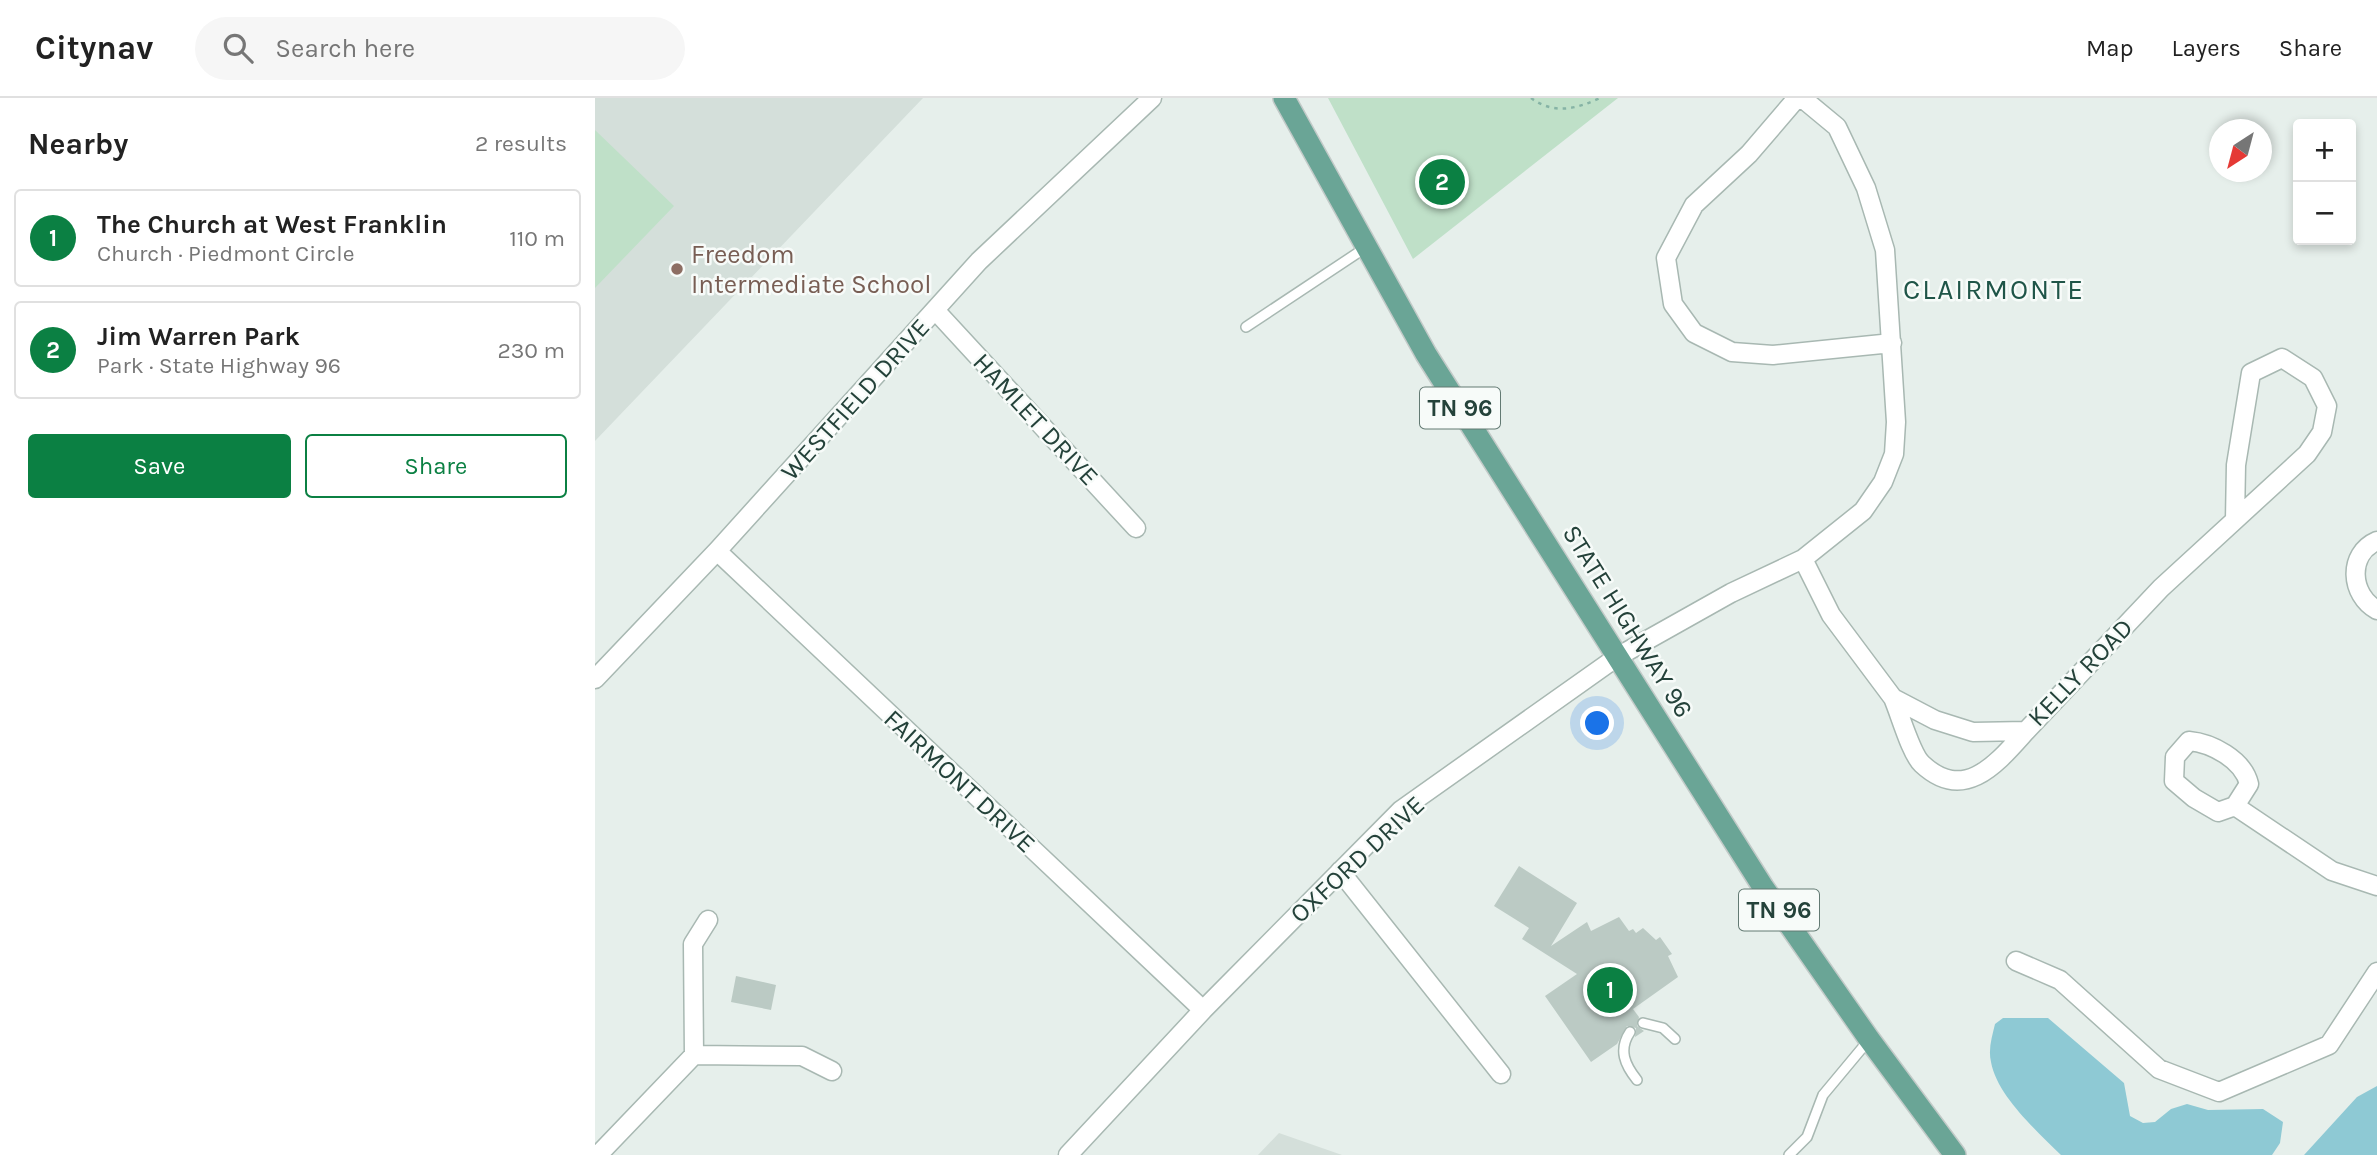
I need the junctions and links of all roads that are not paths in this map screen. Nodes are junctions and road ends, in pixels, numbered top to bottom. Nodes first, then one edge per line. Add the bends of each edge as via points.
1 (1152, 98) edge
2 (1284, 98) edge
3 (1797, 98) edge
4 (1803, 98) edge
5 (1367, 247) junction
6 (935, 310) junction
7 (1246, 327) dead end
8 (1892, 343) junction
9 (2235, 520) junction
10 (1136, 528) dead end
11 (2377, 541) edge
12 (716, 551) junction
13 (1803, 559) junction
14 (2377, 610) edge
15 (1617, 657) junction
16 (595, 679) edge
17 (1893, 698) junction
18 (2025, 731) junction
19 (2235, 806) junction
20 (1340, 870) junction
21 (2377, 886) edge
22 (708, 920) dead end
23 (2016, 961) dead end
24 (2377, 972) edge
25 (1203, 1010) junction
26 (1643, 1023) dead end
27 (1630, 1032) dead end
28 (1675, 1039) dead end
29 (1869, 1040) junction
30 (694, 1055) junction
31 (832, 1071) dead end
32 (1501, 1074) dead end
33 (1637, 1080) dead end
34 (598, 1155) edge
35 (1068, 1155) edge
36 (1789, 1155) edge
37 (1955, 1155) edge

1 - 6 street, WESTFIELD DRIVE via 979,261
2 - 5 main road, STATE HIGHWAY 96 / TN 96
3 - 8 street via 1749,154 1694,205 1666,258 1673,304 1694,333 1733,352 1773,355
4 - 8 street, OXFORD DRIVE via 1837,127 1866,188 1885,250
5 - 7 lane
5 - 15 main road, STATE HIGHWAY 96 / TN 96 via 1426,354
6 - 10 street, HAMLET DRIVE
6 - 12 street, WESTFIELD DRIVE
8 - 13 street, OXFORD DRIVE via 1896,422 1894,454 1887,472 1863,511
9 - 9 street, KELLY ROAD via 2307,454 2322,432 2326,406 2313,378 2282,358 2251,373 2236,465
9 - 18 street, KELLY ROAD via 2161,588
11 - 14 street via 2363,551 2355,576 2364,600
12 - 16 street, WESTFIELD DRIVE
12 - 25 street, FAIRMONT DRIVE
13 - 15 street, OXFORD DRIVE
13 - 17 street, KELLY ROAD via 1831,615
15 - 20 street, OXFORD DRIVE via 1401,810
15 - 29 main road, STATE HIGHWAY 96 / TN 96 via 1763,887
17 - 18 street, KELLY ROAD via 1935,720 1973,732
17 - 18 street via 1921,763 1945,778 1985,774
19 - 19 street via 2218,812 2174,781 2175,757 2189,741 2204,742 2232,760 2247,777 2249,784
19 - 21 street via 2332,871
20 - 25 street, OXFORD DRIVE
20 - 32 street
22 - 30 street via 694,944
23 - 24 street via 2060,979 2159,1069 2219,1092 2329,1045
25 - 35 street, OXFORD DRIVE
26 - 28 lane via 1663,1028
27 - 33 lane via 1624,1040 1623,1056
29 - 36 lane via 1823,1095 1807,1137
29 - 37 main road, STATE HIGHWAY 96 / TN 96
30 - 31 street via 802,1056
30 - 34 street

